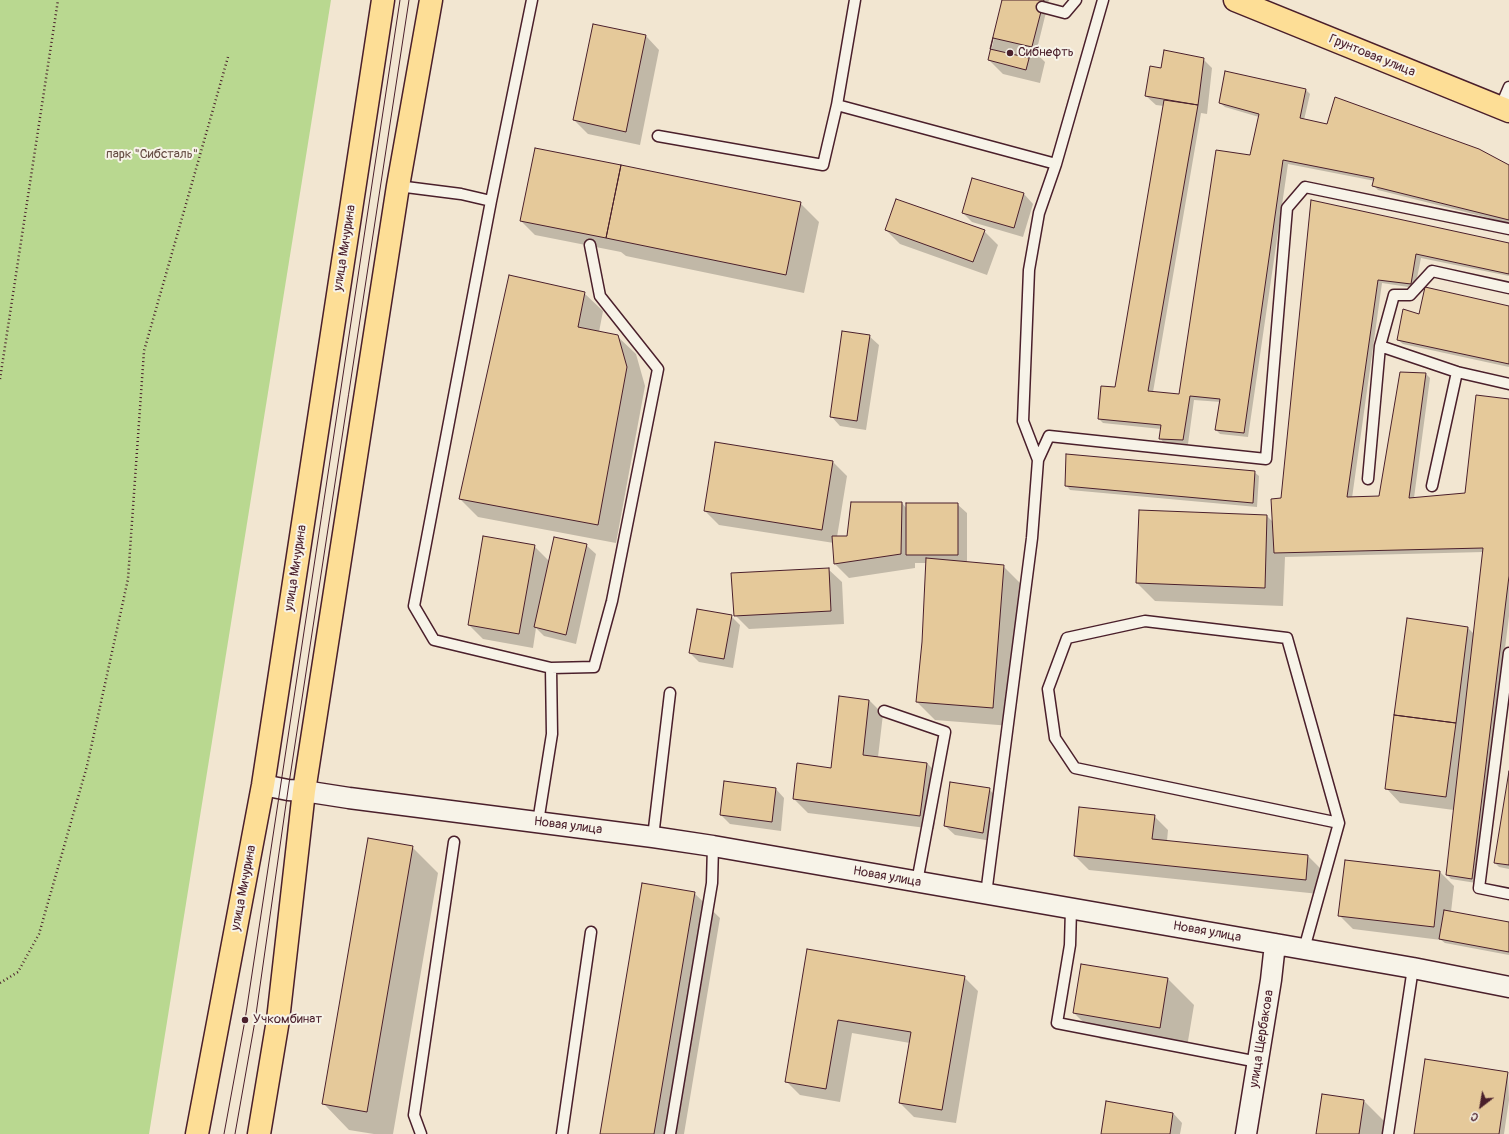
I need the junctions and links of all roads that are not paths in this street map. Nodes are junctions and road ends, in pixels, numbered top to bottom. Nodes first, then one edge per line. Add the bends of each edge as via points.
1 (382, 0) edge
2 (431, 0) edge
3 (532, 0) edge
4 (855, 0) edge
5 (1076, 0) edge
6 (1103, 0) edge
7 (1235, 0) edge
8 (1042, 7) dead end
9 (1509, 87) edge
10 (837, 105) junction
11 (1504, 110) edge
12 (658, 136) dead end
13 (1056, 164) junction
14 (398, 186) junction
15 (492, 201) junction
16 (1509, 229) edge
17 (590, 245) dead end
18 (1509, 288) edge
19 (1380, 346) junction
20 (1457, 372) junction
21 (1509, 384) edge
22 (1038, 460) junction
23 (1368, 479) dead end
24 (1432, 486) dead end
25 (1509, 653) edge
26 (551, 668) junction
27 (670, 693) dead end
28 (884, 711) dead end
29 (263, 785) junction
30 (304, 791) junction
31 (538, 822) junction
32 (1339, 823) junction
33 (653, 837) junction
34 (454, 842) dead end
35 (713, 846) junction
36 (916, 882) junction
37 (986, 894) junction
38 (1509, 894) edge
39 (1071, 909) junction
40 (591, 932) dead end
41 (1275, 944) junction
42 (1304, 949) junction
43 (1413, 968) junction
44 (1509, 987) edge
45 (1258, 1062) junction
46 (197, 1134) edge
47 (259, 1134) edge
48 (421, 1134) edge
49 (562, 1134) edge
50 (670, 1134) edge
51 (1246, 1134) edge
52 (1388, 1134) edge

1 - 29 main road, улица Мичурина
2 - 14 main road
3 - 15 lane
4 - 10 lane
5 - 8 lane via 1065,13
6 - 13 lane
7 - 11 main road, Грунтовая улица
9 - 11 lane
10 - 12 lane via 824,165
10 - 13 lane
13 - 22 lane via 1039,213 1029,270 1023,421
14 - 15 lane via 461,194
14 - 30 main road
15 - 26 lane via 414,606 434,640
16 - 22 lane via 1305,187 1287,208 1266,458 1049,436
17 - 26 lane via 600,296 658,369 612,601 594,667
18 - 19 lane via 1432,271 1410,295 1394,295
19 - 20 lane
19 - 23 lane
20 - 21 lane
20 - 24 lane
22 - 37 lane via 1032,538
25 - 38 lane via 1479,888
26 - 31 lane via 552,734
27 - 33 lane
28 - 36 lane via 945,732
29 - 30 street, Новая улица
29 - 46 main road, улица Мичурина
30 - 31 street, Новая улица
30 - 47 main road via 278,1020
31 - 33 street, Новая улица
32 - 32 lane via 1076,768 1055,738 1048,689 1067,638 1145,621 1287,638
32 - 42 lane
33 - 35 street, Новая улица
34 - 48 lane via 414,1114
35 - 36 street, Новая улица
35 - 50 lane via 712,883
36 - 37 street, Новая улица
37 - 39 street, Новая улица
39 - 41 street, Новая улица
39 - 45 lane via 1070,945 1057,1023
40 - 49 lane
41 - 42 street, Новая улица
41 - 45 street, улица Щербакова
42 - 43 street, Новая улица
43 - 44 street, Новая улица
43 - 52 lane
45 - 51 street, улица Щербакова

